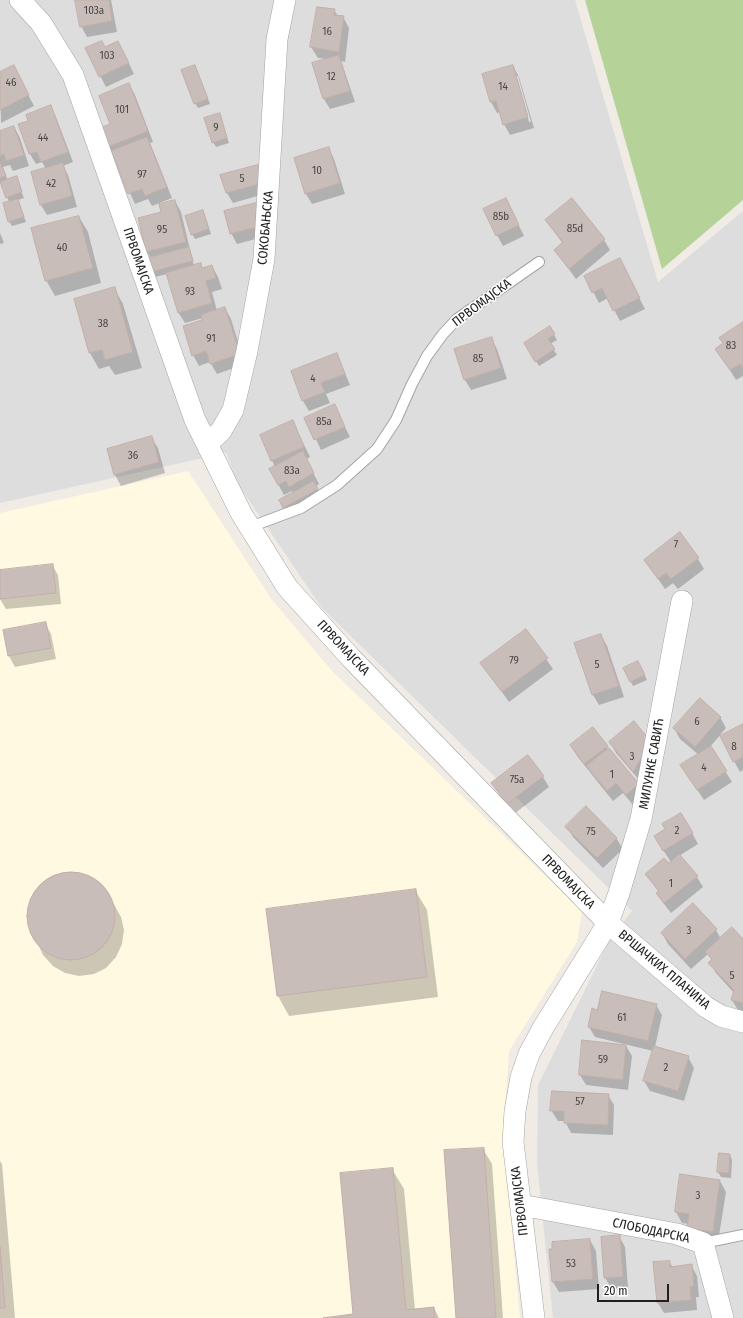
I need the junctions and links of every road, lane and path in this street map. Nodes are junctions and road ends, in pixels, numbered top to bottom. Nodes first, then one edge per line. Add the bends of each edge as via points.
1 (20, 0) edge
2 (285, 0) edge
3 (538, 262) dead end
4 (207, 444) junction
5 (250, 527) junction
6 (682, 601) dead end
7 (608, 923) junction
8 (743, 1022) edge
9 (521, 1205) junction
10 (743, 1236) edge
11 (703, 1243) junction
12 (534, 1318) edge
13 (723, 1318) edge

1 - 4 street, ПРВОМАЈСКА via 41,23 73,75 195,420
2 - 4 street, СОКОБАЊСКА via 277,39 264,259 233,410 221,431
3 - 5 lane, ПРВОМАЈСКА via 458,319 443,334 423,363 396,420 377,449 337,485 301,508
4 - 5 street, ПРВОМАЈСКА
5 - 7 street, ПРВОМАЈСКА via 287,587 351,658
6 - 7 street, МИЛУНКЕ САВИЋ via 642,819 620,893
7 - 8 street, ВРШАЧКИХ ПЛАНИНА via 706,1007 720,1016
7 - 9 street, ПРВОМАЈСКА via 543,1028 529,1054 521,1077 513,1142
9 - 11 street, СЛОБОДАРСКА via 677,1234
9 - 12 street, ПРВОМАЈСКА
10 - 11 lane
11 - 13 street, СЛОБОДАРСКА

